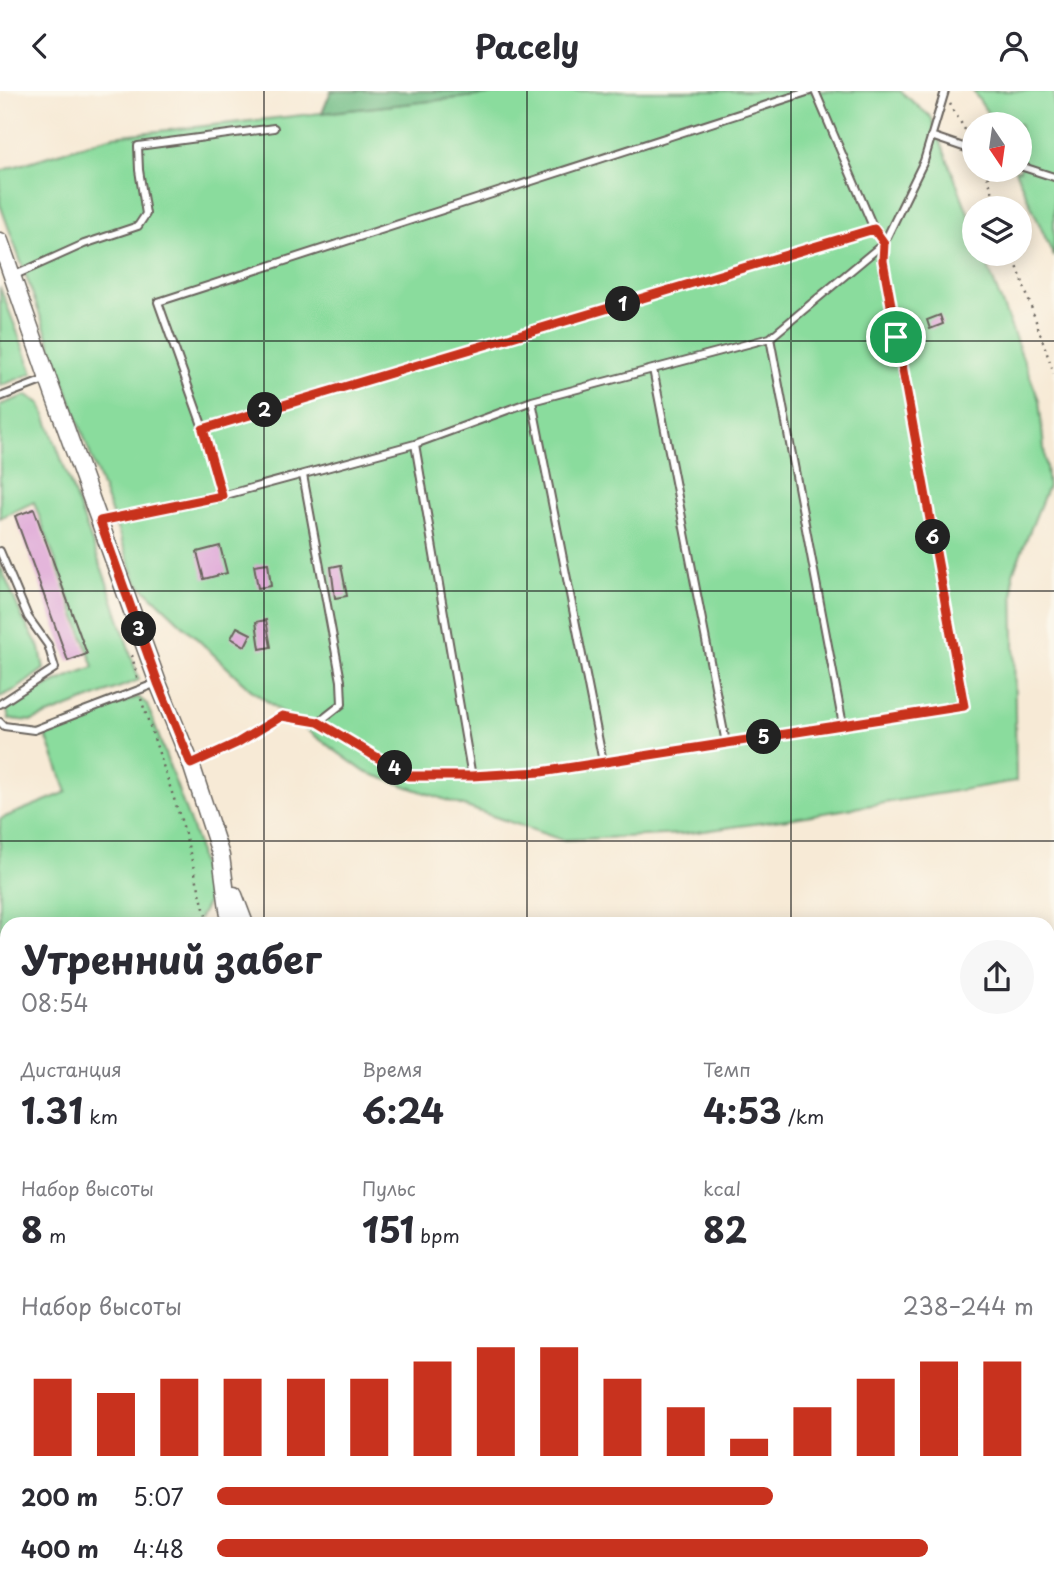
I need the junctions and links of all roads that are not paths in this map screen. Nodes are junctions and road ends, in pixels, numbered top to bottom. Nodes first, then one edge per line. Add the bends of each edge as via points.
1 (810, 91) edge
2 (815, 91) edge
3 (945, 93) edge
4 (274, 128) dead end
5 (931, 136) junction
6 (962, 144) edge
7 (1032, 170) edge
8 (1054, 177) edge
9 (874, 229) junction
10 (0, 240) edge
11 (884, 243) junction
12 (13, 276) junction
13 (770, 338) junction
14 (653, 369) junction
15 (48, 379) junction
16 (0, 397) edge
17 (532, 401) junction
18 (203, 429) junction
19 (415, 444) junction
20 (303, 475) junction
21 (222, 496) junction
22 (100, 521) junction
23 (0, 551) edge
24 (158, 683) junction
25 (0, 704) edge
26 (0, 722) edge
27 (318, 722) junction
28 (843, 726) junction
29 (726, 743) junction
30 (603, 762) junction
31 (191, 764) junction
32 (472, 776) junction
33 (221, 856) junction
34 (224, 917) edge
35 (229, 917) edge
36 (243, 917) edge

1 - 18 lane via 158,302
2 - 9 lane
3 - 5 lane
4 - 12 lane via 138,146 146,214 138,226
5 - 6 lane
5 - 11 lane via 924,161
7 - 8 lane
9 - 11 lane
9 - 18 lane
10 - 12 main road
11 - 13 lane
11 - 28 lane via 885,274 964,706
12 - 15 main road
13 - 14 lane
13 - 28 lane
14 - 17 lane
14 - 29 lane
15 - 16 lane
15 - 22 main road
17 - 19 lane
17 - 30 lane
18 - 21 lane
19 - 20 lane
19 - 32 lane
20 - 21 lane
20 - 27 lane via 341,681 342,704
21 - 22 lane
22 - 24 main road
23 - 25 lane via 27,617 48,645 55,668
24 - 26 lane via 34,730
24 - 31 main road
27 - 31 lane via 282,716
27 - 32 lane via 408,776
28 - 29 lane
29 - 30 lane
30 - 32 lane
31 - 33 main road
33 - 34 main road
33 - 35 main road
33 - 36 main road

